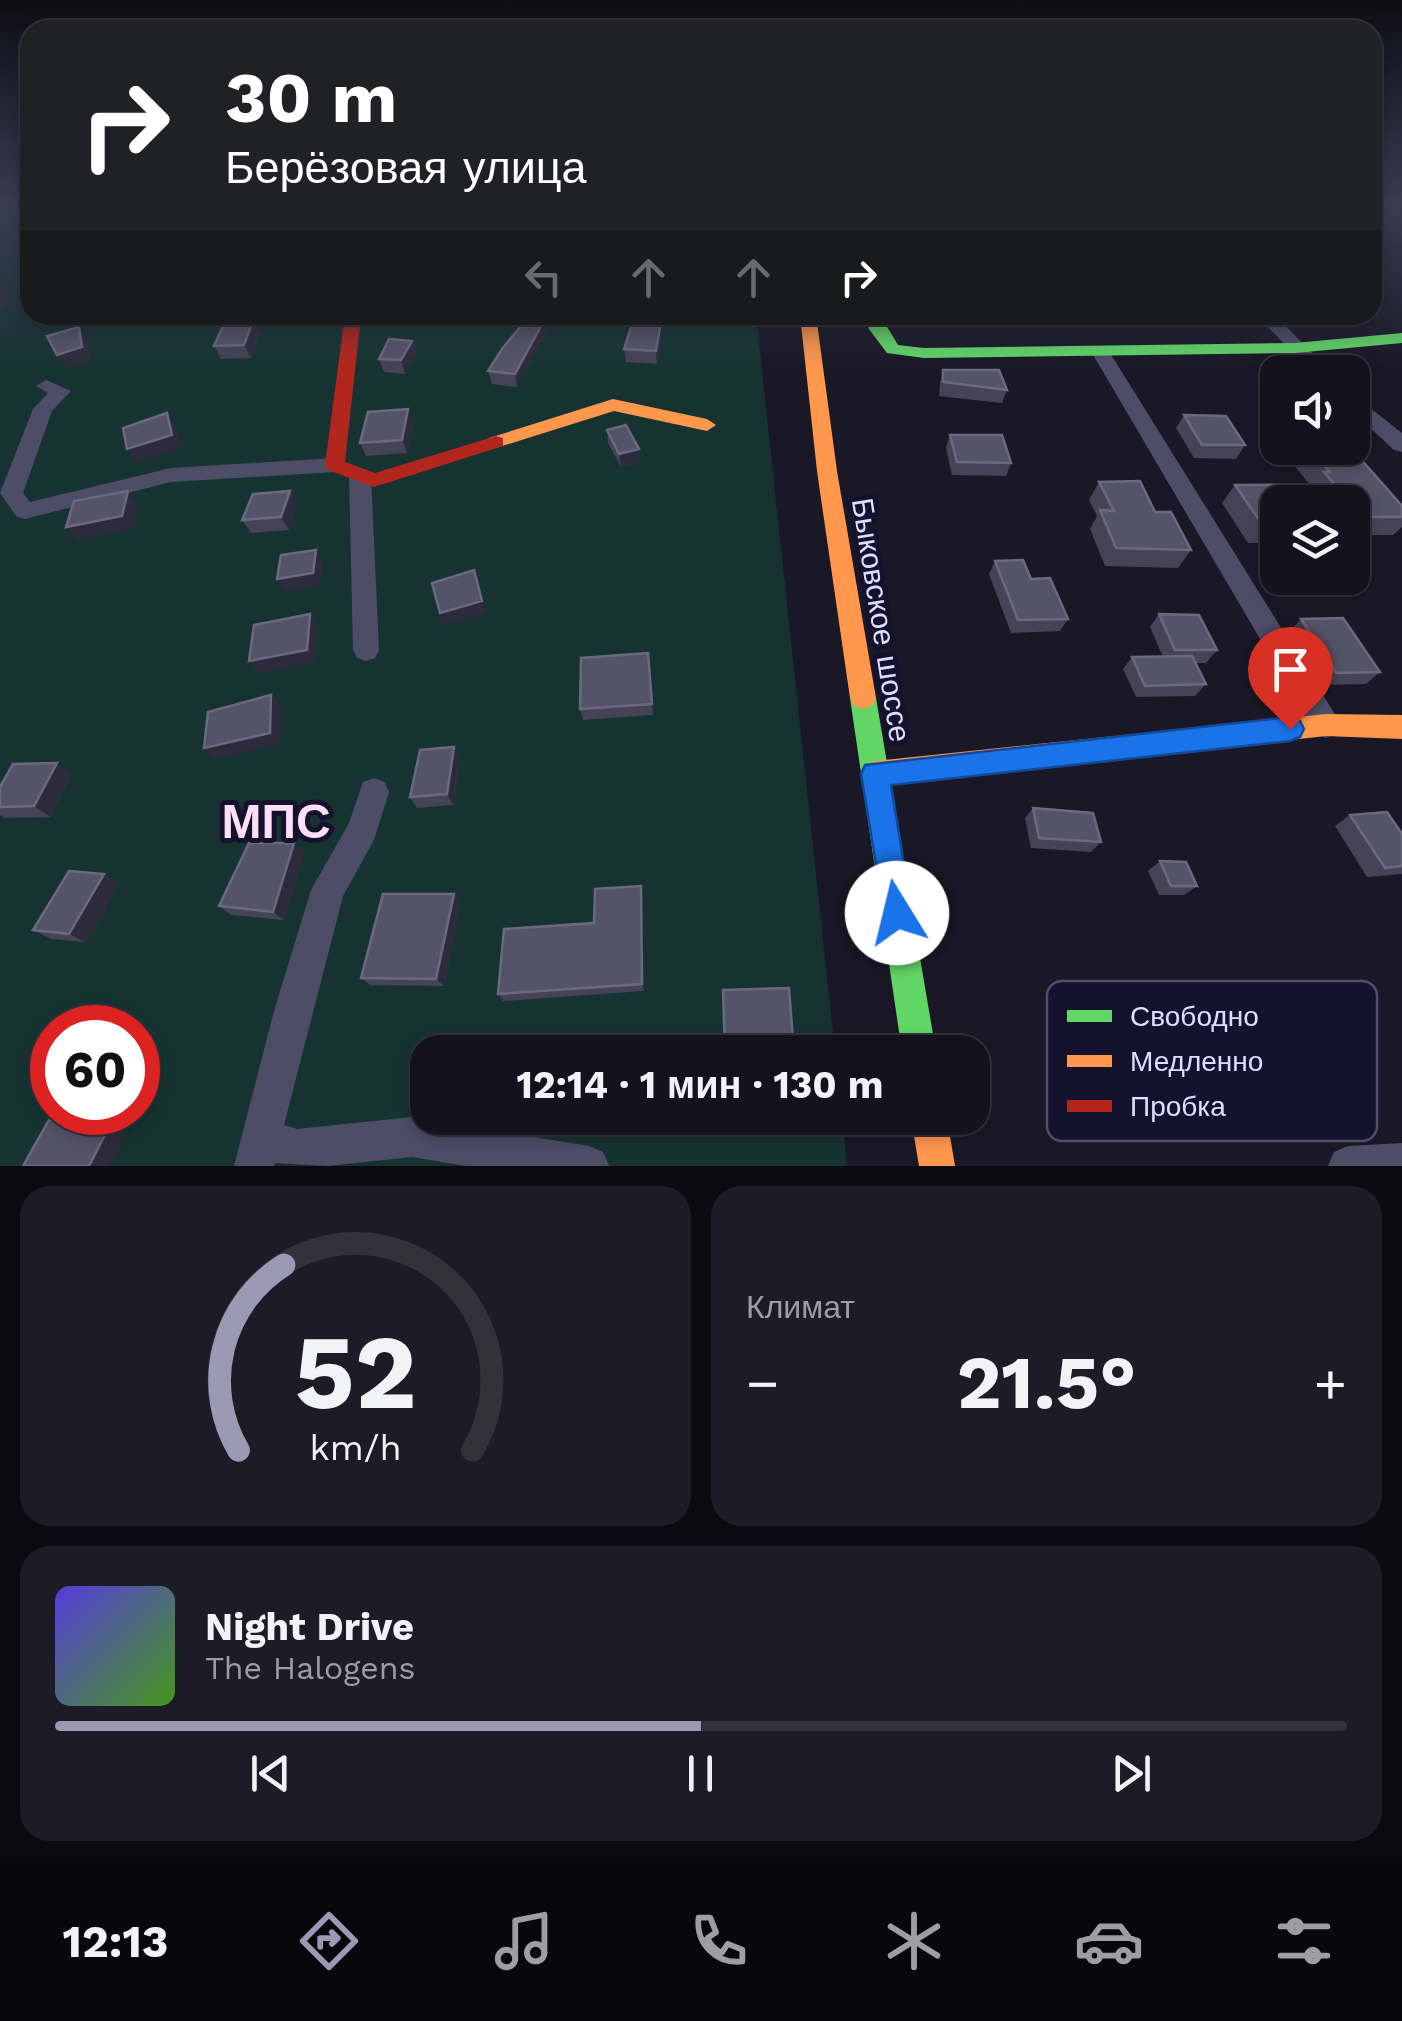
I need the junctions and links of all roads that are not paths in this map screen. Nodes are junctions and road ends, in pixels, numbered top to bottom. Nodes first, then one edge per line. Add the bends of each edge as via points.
1 (352, 325) edge
2 (809, 325) edge
3 (878, 325) edge
4 (1273, 325) edge
5 (1402, 338) edge
6 (1295, 348) junction
7 (1101, 353) junction
8 (1303, 355) edge
9 (46, 386) dead end
10 (1370, 416) edge
11 (707, 426) dead end
12 (1402, 445) edge
13 (335, 465) junction
14 (360, 475) junction
15 (366, 650) dead end
16 (1326, 725) junction
17 (1402, 727) edge
18 (875, 774) junction
19 (374, 792) dead end
20 (916, 1035) edge
21 (932, 1135) edge
22 (256, 1152) edge
23 (1402, 1163) edge
24 (589, 1166) edge
25 (937, 1166) edge
26 (1348, 1166) edge

1 - 13 street
2 - 18 street, Быковское шоссе
3 - 7 street via 893,349
4 - 6 street
5 - 6 street
6 - 7 street
6 - 8 street
7 - 16 street
9 - 13 street via 61,392 43,409 11,494 25,510 171,475
10 - 12 street
11 - 14 street via 613,405 374,480
13 - 14 street
14 - 15 street
16 - 17 street
16 - 18 street
18 - 20 street, Быковское шоссе
19 - 22 street via 363,829 328,890
21 - 25 street
22 - 24 street via 412,1137
23 - 26 street

